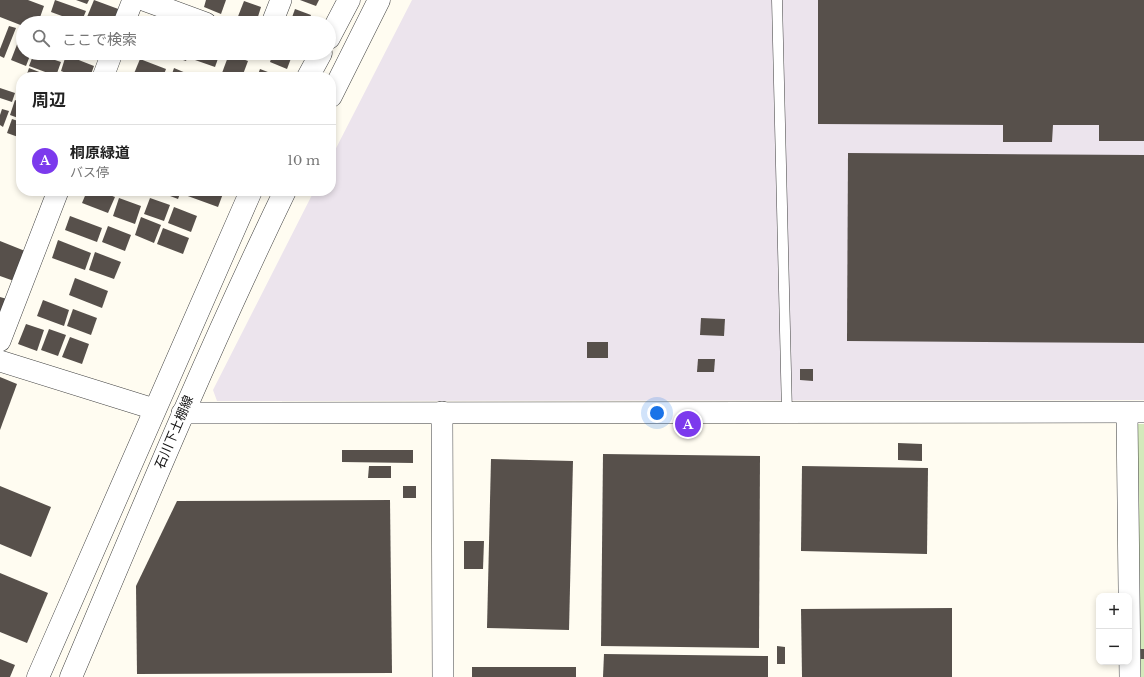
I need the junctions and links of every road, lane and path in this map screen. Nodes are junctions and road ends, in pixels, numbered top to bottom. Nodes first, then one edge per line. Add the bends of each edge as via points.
1 (133, 0) edge
2 (143, 0) edge
3 (281, 0) edge
4 (348, 0) edge
5 (379, 0) edge
6 (778, 0) edge
7 (127, 16) edge
8 (187, 16) edge
9 (275, 16) edge
10 (336, 24) edge
11 (109, 60) edge
12 (317, 60) edge
13 (105, 72) edge
14 (311, 72) edge
15 (336, 86) edge
16 (56, 196) edge
17 (249, 196) edge
18 (283, 196) edge
19 (0, 341) edge
20 (0, 360) edge
21 (154, 409) junction
22 (442, 412) junction
23 (1136, 412) edge
24 (182, 413) junction
25 (787, 413) junction
26 (38, 677) edge
27 (71, 677) edge
28 (443, 677) edge
29 (1130, 677) edge

1 - 7 street
2 - 8 street
3 - 9 street
4 - 10 street
5 - 15 street
6 - 25 lane
11 - 13 street
12 - 14 street
16 - 19 street
17 - 21 street, 石川下土棚線
18 - 24 street, 石川下土棚線
20 - 21 street
21 - 26 street, 石川下土棚線
22 - 24 street
22 - 25 street
22 - 28 street
23 - 25 street
23 - 29 street
24 - 27 street, 石川下土棚線

